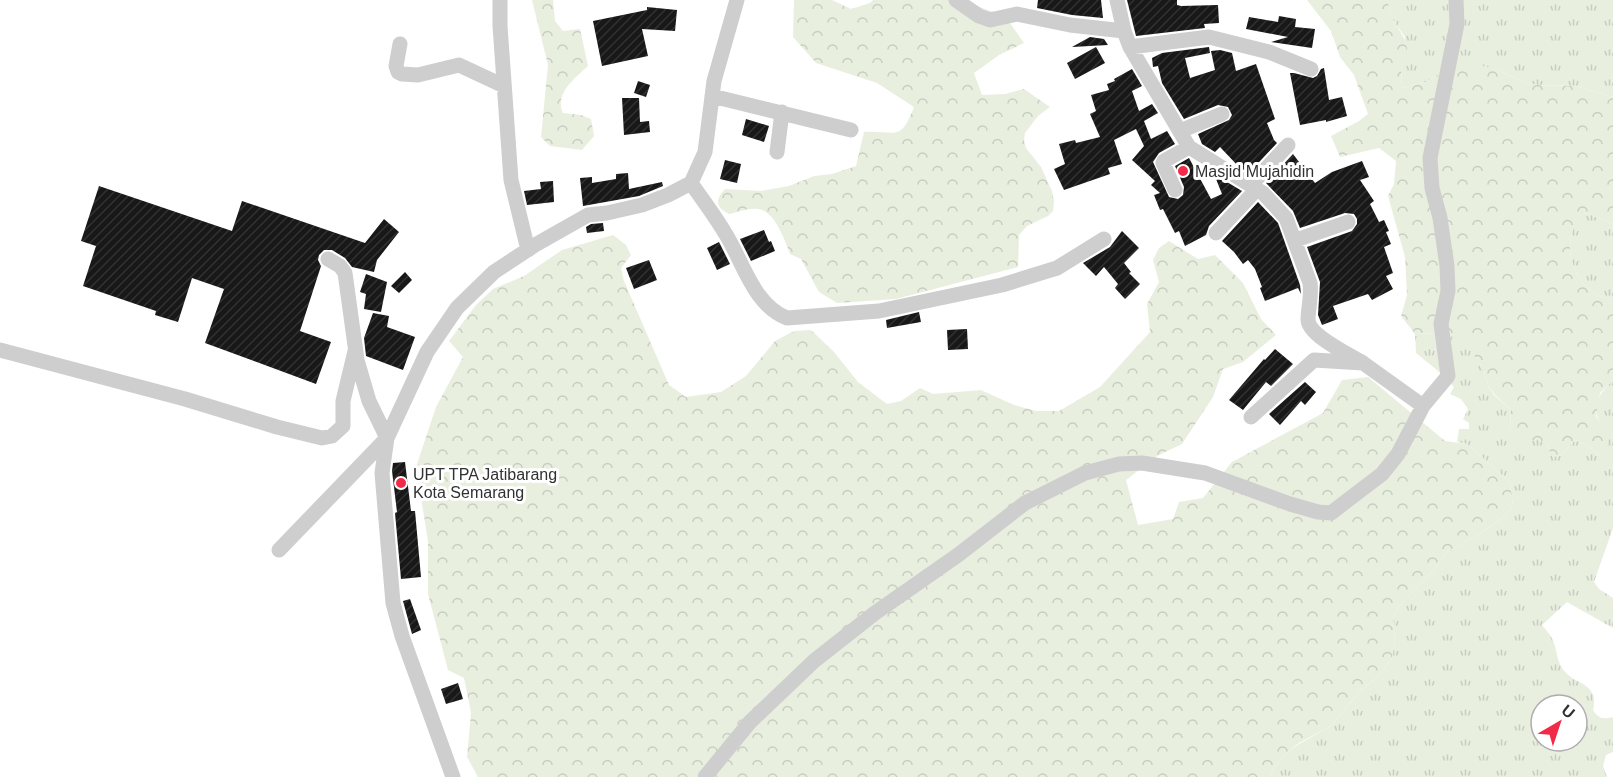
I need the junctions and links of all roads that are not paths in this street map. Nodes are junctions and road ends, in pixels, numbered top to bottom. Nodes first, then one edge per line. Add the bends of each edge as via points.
1 (500, 0) edge
2 (737, 0) edge
3 (956, 0) edge
4 (1117, 0) edge
5 (1456, 0) edge
6 (1124, 31) junction
7 (400, 44) dead end
8 (1130, 47) junction
9 (1311, 69) dead end
10 (504, 86) junction
11 (712, 96) junction
12 (782, 112) junction
13 (1222, 114) dead end
14 (851, 130) dead end
15 (1180, 131) junction
16 (1288, 145) dead end
17 (1190, 147) junction
18 (777, 152) dead end
19 (691, 183) junction
20 (1254, 187) junction
21 (1175, 190) dead end
22 (1348, 222) dead end
23 (1216, 233) dead end
24 (1104, 238) dead end
25 (1296, 240) junction
26 (528, 249) junction
27 (328, 259) dead end
28 (0, 350) edge
29 (355, 351) junction
30 (1363, 363) junction
31 (1423, 406) junction
32 (1251, 417) dead end
33 (387, 438) junction
34 (279, 550) dead end
35 (453, 777) edge
36 (705, 777) edge

1 - 10 street
2 - 11 street
3 - 6 street via 990,20 1017,14
4 - 6 street
5 - 31 street via 1457,24 1430,158 1447,266 1448,291 1441,324 1448,376
6 - 8 street
7 - 10 street via 396,66 402,74 418,75 459,65
8 - 9 street via 1209,37 1269,52
8 - 15 street
10 - 26 street via 511,180
11 - 12 street
11 - 19 street via 705,153
12 - 14 street
12 - 18 street
13 - 15 street
15 - 17 street
16 - 20 street
17 - 20 street
17 - 21 street via 1163,163
19 - 24 street via 725,232 750,282 772,310 787,318 879,311 1002,285 1057,268
19 - 26 street via 642,205 588,215
20 - 23 street
20 - 25 street via 1286,218
22 - 25 street
25 - 30 street via 1312,291 1310,327
26 - 33 street via 494,273 457,308 427,352
27 - 29 street via 345,273
28 - 29 street via 322,438 332,436 343,426 343,401
29 - 33 street via 369,401
30 - 31 street
30 - 32 street via 1314,360
31 - 36 street via 1398,454 1382,474 1331,513 1290,504 1205,473 1142,463 1084,473 1025,503 814,661 750,722
33 - 34 street
33 - 35 street via 382,473 393,603

